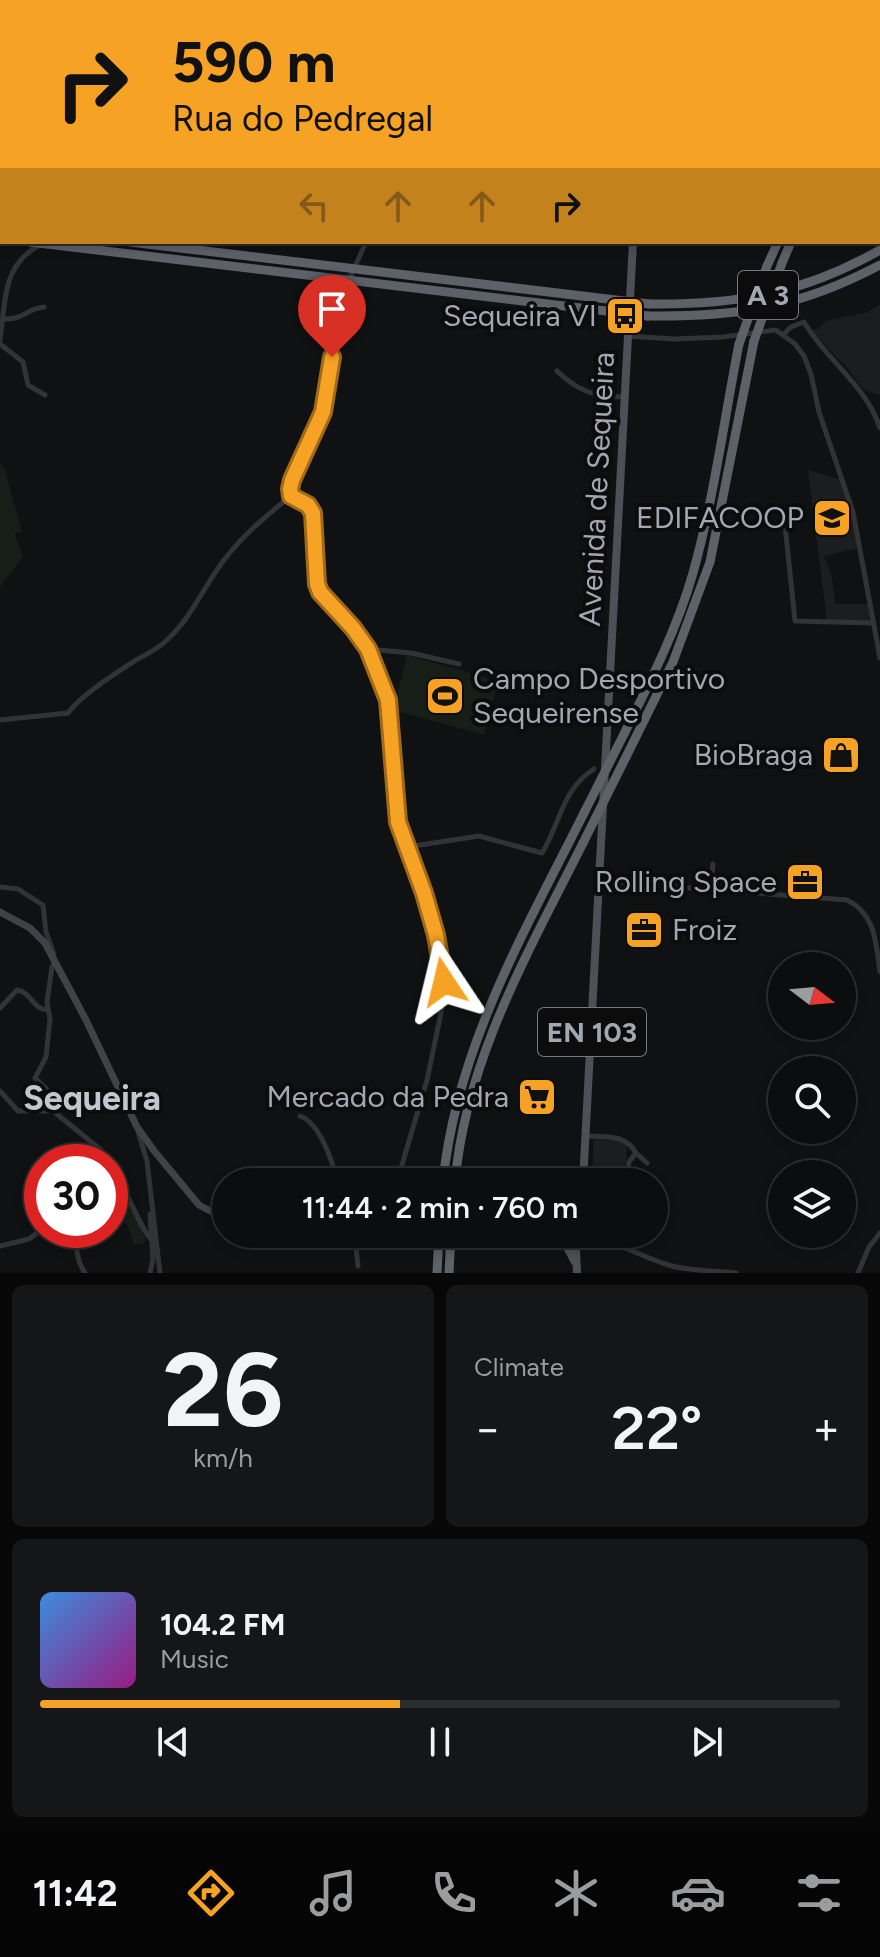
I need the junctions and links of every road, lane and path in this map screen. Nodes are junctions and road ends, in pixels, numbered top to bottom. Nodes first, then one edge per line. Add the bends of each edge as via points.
1 (42, 244) edge
2 (47, 244) edge
3 (147, 244) edge
4 (365, 244) edge
5 (633, 244) edge
6 (777, 244) edge
7 (790, 244) edge
8 (880, 250) edge
9 (880, 265) edge
10 (2, 288) edge
11 (44, 307) dead end
12 (2, 319) junction
13 (784, 334) junction
14 (628, 336) junction
15 (0, 342) edge
16 (557, 371) dead end
17 (45, 395) dead end
18 (625, 397) junction
19 (880, 428) edge
20 (291, 496) junction
21 (785, 525) dead end
22 (874, 623) junction
23 (368, 649) junction
24 (880, 658) edge
25 (459, 664) dead end
26 (0, 720) edge
27 (594, 769) dead end
28 (407, 847) junction
29 (713, 864) dead end
30 (600, 881) junction
31 (0, 887) edge
32 (710, 890) junction
33 (0, 912) edge
34 (879, 958) edge
35 (55, 961) junction
36 (880, 972) edge
37 (0, 1008) edge
38 (48, 1010) junction
39 (0, 1091) edge
40 (53, 1111) junction
41 (300, 1116) dead end
42 (137, 1127) junction
43 (586, 1136) junction
44 (94, 1144) edge
45 (155, 1152) junction
46 (636, 1153) junction
47 (147, 1161) junction
48 (647, 1163) dead end
49 (334, 1168) edge
50 (401, 1168) edge
51 (445, 1168) edge
52 (457, 1168) edge
53 (584, 1168) edge
54 (628, 1168) edge
55 (128, 1196) edge
56 (152, 1210) junction
57 (212, 1212) edge
58 (880, 1233) edge
59 (24, 1240) edge
60 (152, 1240) junction
61 (0, 1246) edge
62 (77, 1248) edge
63 (356, 1248) edge
64 (438, 1248) edge
65 (450, 1248) edge
66 (567, 1248) edge
67 (579, 1248) edge
68 (626, 1248) edge
69 (575, 1262) junction
70 (358, 1266) dead end
71 (85, 1273) edge
72 (150, 1273) edge
73 (160, 1273) edge
74 (437, 1273) edge
75 (449, 1273) edge
76 (577, 1273) edge
77 (736, 1273) edge
78 (858, 1273) edge

1 - 10 street via 22,258
2 - 9 highway, A 3, bridge via 648,316 709,317 778,306
3 - 8 highway, A 3, bridge via 649,304 705,305 783,292
4 - 20 street via 337,306 323,412 292,480
5 - 14 main road, Avenida de Sequeira / EN 103
6 - 51 highway, bridge via 739,344 693,574 662,656 479,1032 460,1089
7 - 52 highway, bridge via 754,341 710,562 673,662 491,1035 472,1092
10 - 12 street
11 - 12 street via 21,318
12 - 15 street
13 - 14 street via 769,329 707,338
13 - 19 street via 804,322 855,383
13 - 22 street via 804,356 811,374 853,512
14 - 18 main road, Avenida de Sequeira / EN 103
15 - 17 street via 23,362 28,385
16 - 18 street via 579,390
18 - 30 main road, Avenida de Sequeira / EN 103
20 - 23 street via 313,513 320,592
20 - 26 street via 240,541 184,625 163,644 68,713
21 - 22 street via 795,621
22 - 24 street
23 - 25 street
23 - 28 street via 388,700 398,822
27 - 28 street via 565,799 542,853 479,836
28 - 50 street via 436,935 444,982 427,1080
29 - 32 street
30 - 32 street
30 - 43 main road, EN 103
31 - 35 street via 18,889 43,905
32 - 34 street via 847,900 868,916
33 - 35 street via 40,935
34 - 36 street
35 - 38 street
35 - 42 street
37 - 38 street via 20,990
38 - 40 street via 46,1057 35,1078 54,1096
39 - 40 street via 18,1111
40 - 44 street
41 - 49 street via 317,1129
42 - 45 street
42 - 47 street
43 - 46 street via 618,1137
43 - 53 main road, EN 103
45 - 47 street
45 - 57 street via 199,1205
46 - 48 street
46 - 54 street
47 - 56 street
55 - 60 street
56 - 60 street
56 - 73 street
58 - 78 street
59 - 61 street
60 - 72 street
62 - 71 street
63 - 70 street
64 - 74 highway
65 - 75 highway
66 - 69 main road
67 - 69 main road
68 - 77 street via 673,1266
69 - 76 main road

